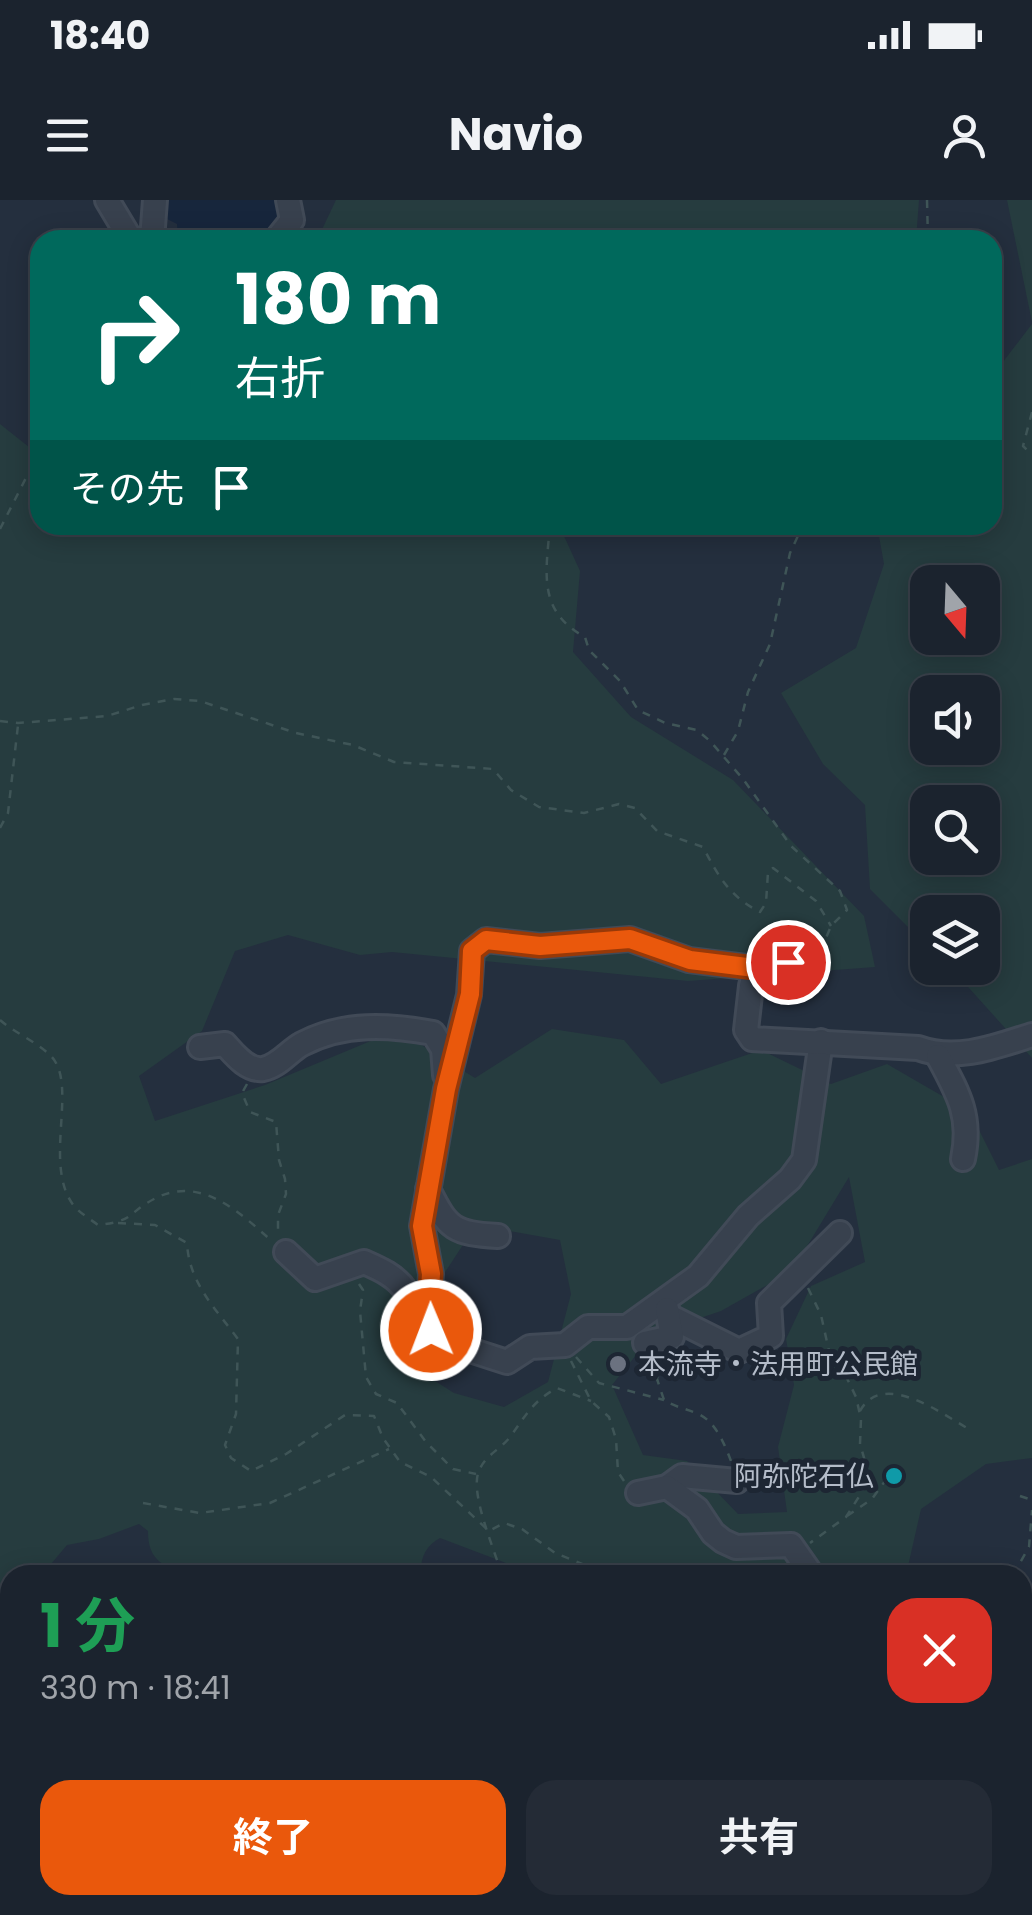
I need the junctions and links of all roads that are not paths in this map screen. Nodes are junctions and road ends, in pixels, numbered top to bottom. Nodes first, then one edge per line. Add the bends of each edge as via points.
1 (107, 200) edge
2 (155, 200) edge
3 (288, 200) edge
4 (124, 230) edge
5 (153, 230) edge
6 (284, 230) edge
7 (812, 954) road end
8 (763, 969) junction
9 (1032, 1035) edge
10 (821, 1041) junction
11 (200, 1047) dead end
12 (938, 1056) junction
13 (446, 1089) junction
14 (962, 1159) dead end
15 (428, 1190) junction
16 (840, 1232) dead end
17 (498, 1236) dead end
18 (286, 1252) road end
19 (667, 1308) junction
20 (428, 1317) junction
21 (645, 1343) road end
22 (738, 1482) road end
23 (667, 1487) junction
24 (638, 1493) road end
25 (806, 1565) edge

1 - 4 street
2 - 5 street
3 - 6 street via 292,220
7 - 8 street
8 - 10 street via 751,986 746,1030 752,1039
8 - 13 street via 690,960 630,939 540,946 486,940 472,951 470,994
9 - 12 street
10 - 12 street via 918,1048
10 - 19 street via 804,1160
11 - 13 street via 225,1044 257,1069 335,1032 394,1026 433,1033 443,1049
12 - 14 street via 969,1131
13 - 15 street
15 - 17 street via 443,1220 461,1233
15 - 20 street via 422,1226 431,1274
16 - 19 street via 769,1303 771,1336 757,1345 739,1351
18 - 20 street via 315,1279 364,1262 387,1273
19 - 20 street via 626,1327 588,1327 565,1345 530,1347 508,1362 439,1340
19 - 21 street via 672,1337
22 - 23 street via 682,1476
23 - 24 street
23 - 25 street via 697,1509 723,1542 791,1545

